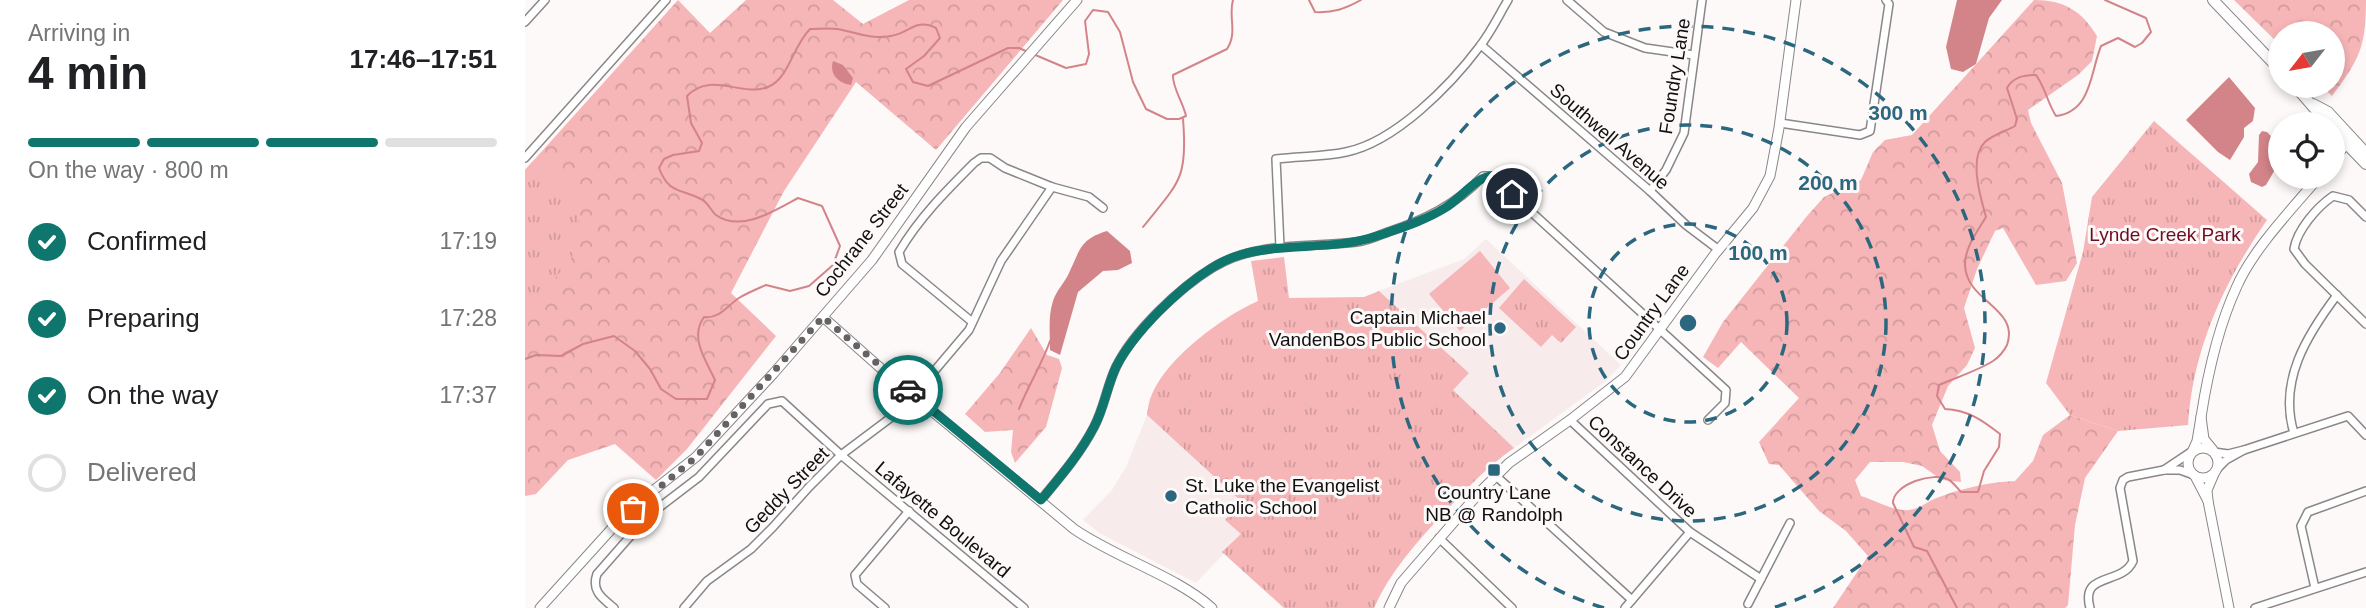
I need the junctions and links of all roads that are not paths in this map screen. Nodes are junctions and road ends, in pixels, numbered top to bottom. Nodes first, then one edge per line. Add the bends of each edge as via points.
1 (545, 0) edge
2 (666, 0) edge
3 (1077, 0) edge
4 (1508, 0) edge
5 (1567, 0) edge
6 (1702, 0) edge
7 (1796, 0) edge
8 (1886, 0) edge
9 (2213, 0) edge
10 (525, 22) edge
11 (1481, 44) junction
12 (1694, 55) junction
13 (2268, 57) edge
14 (2307, 98) edge
15 (2313, 104) junction
16 (2319, 112) edge
17 (1780, 123) junction
18 (2345, 139) edge
19 (2349, 142) junction
20 (2345, 146) edge
21 (2366, 153) edge
22 (525, 158) edge
23 (2366, 164) edge
24 (1052, 187) junction
25 (2309, 189) edge
26 (1650, 191) junction
27 (1103, 208) dead end
28 (2366, 217) edge
29 (1280, 247) junction
30 (1719, 250) junction
31 (2337, 295) junction
32 (823, 317) junction
33 (971, 321) junction
34 (2366, 324) edge
35 (1660, 330) junction
36 (914, 395) junction
37 (2201, 417) junction
38 (1570, 420) junction
39 (1708, 420) dead end
40 (2294, 433) junction
41 (2366, 435) edge
42 (2244, 450) junction
43 (2191, 452) junction
44 (2214, 452) junction
45 (841, 455) junction
46 (2161, 471) junction
47 (2216, 471) junction
48 (2194, 475) junction
49 (1496, 476) junction
50 (2366, 491) edge
51 (1041, 500) junction
52 (2208, 501) junction
53 (909, 511) junction
54 (1790, 523) dead end
55 (1690, 532) junction
56 (1439, 538) junction
57 (2366, 572) edge
58 (1761, 579) junction
59 (2315, 589) junction
60 (1632, 600) junction
61 (1748, 604) dead end
62 (540, 608) edge
63 (614, 608) edge
64 (684, 608) edge
65 (885, 608) edge
66 (1024, 608) edge
67 (1212, 608) edge
68 (1389, 608) edge
69 (1512, 608) edge
70 (1625, 608) edge
71 (2090, 608) edge
72 (2229, 608) edge
73 (2255, 608) edge

1 - 10 street
2 - 22 street
3 - 32 street, Cochrane Street via 966,127 872,260
4 - 11 street
5 - 12 street via 1604,32 1645,48
6 - 12 street, Foundry Lane
7 - 17 street, Country Lane
8 - 17 street via 1870,131 1860,135
9 - 13 main road
11 - 26 street, Southwell Avenue
11 - 29 street via 1404,125 1347,152 1276,159
12 - 26 street, Foundry Lane via 1684,133
14 - 15 main road
15 - 16 main road
15 - 19 main road via 2328,112
17 - 30 street, Country Lane via 1770,176 1753,208
18 - 19 main road
19 - 20 street
19 - 21 main road
19 - 23 main road
24 - 27 street via 1089,197
24 - 33 street, Geddy Street via 1001,261
24 - 33 street via 981,158 911,231 899,252 902,264
25 - 37 street via 2238,284 2214,348
26 - 30 street, Southwell Avenue
28 - 31 street via 2349,200 2333,196 2295,238 2294,249 2305,264
29 - 35 street via 1360,242 1418,222 1446,208 1483,176 1492,176
29 - 51 street via 1238,255 1211,268 1155,315 1130,342 1115,369 1082,449
30 - 35 street, Country Lane
31 - 34 street
31 - 40 street via 2300,351 2292,376
32 - 36 street
32 - 62 street, Cochrane Street via 717,436 616,524
33 - 36 street, Geddy Street via 969,330
35 - 38 street, Country Lane via 1625,377
35 - 39 street via 1727,390 1725,403
36 - 45 street, Geddy Street
36 - 51 street
37 - 43 street
37 - 44 street via 2204,439
38 - 49 street, Country Lane
38 - 55 street, Constance Drive
40 - 41 street via 2348,416
40 - 42 street
42 - 44 street
42 - 47 street
43 - 44 street via 2205,447
43 - 46 street
43 - 48 street via 2188,467
44 - 47 street
45 - 53 street, Lafayette Boulevard
45 - 63 street, Lafayette Boulevard via 782,401 768,404 699,477 648,516 597,574 596,590
45 - 64 street, Geddy Street via 751,549 707,581
46 - 48 street
46 - 71 street via 2123,480 2120,488 2133,561 2126,571 2092,585
47 - 48 street via 2203,478
47 - 52 street via 2207,490
48 - 52 street
49 - 56 street, Country Lane
49 - 60 street
50 - 59 street via 2304,517 2301,526
51 - 67 street via 1095,544 1181,587
52 - 72 street
53 - 65 street via 855,575 857,584
53 - 66 street, Lafayette Boulevard
54 - 58 street
55 - 58 street
55 - 60 street, Constance Drive
56 - 68 street, Country Lane via 1401,583
56 - 69 street
57 - 59 street
58 - 61 street
59 - 73 street
60 - 70 street, Constance Drive

